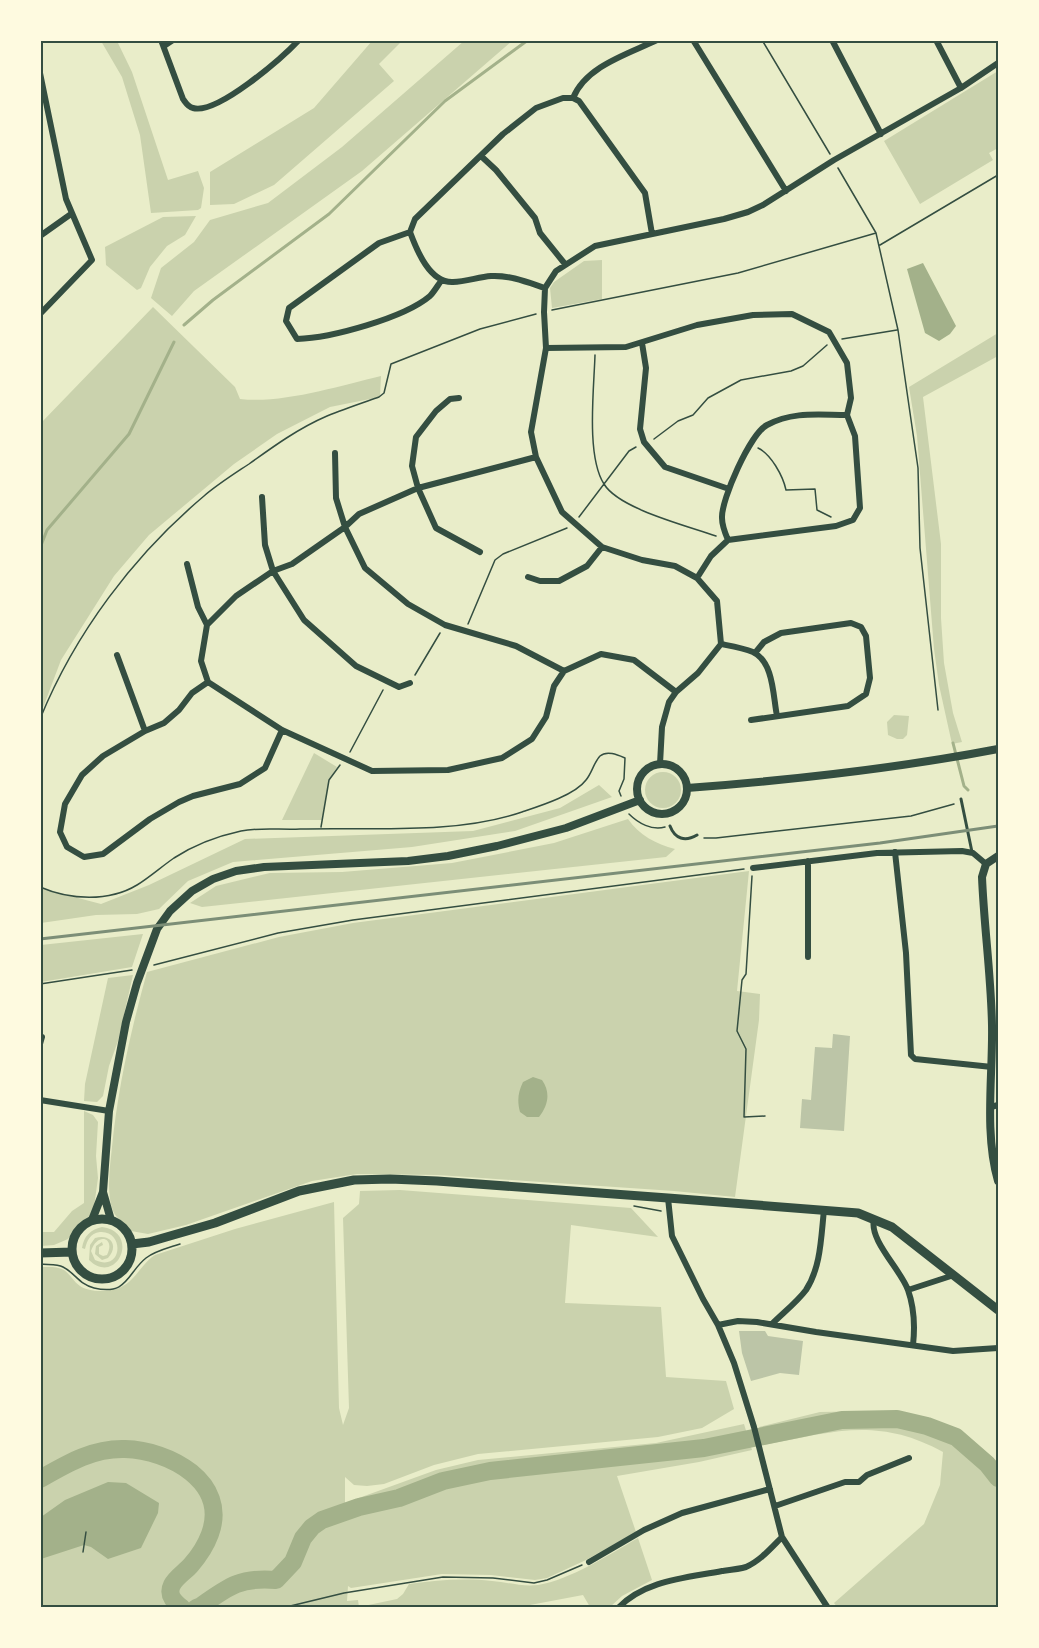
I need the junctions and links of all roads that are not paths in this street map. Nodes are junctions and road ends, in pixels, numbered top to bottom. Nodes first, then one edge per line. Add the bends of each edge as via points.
1 (173, 40) edge
2 (299, 40) edge
3 (657, 40) edge
4 (693, 40) edge
5 (832, 40) edge
6 (936, 40) edge
7 (163, 43) edge
8 (999, 63) edge
9 (40, 73) edge
10 (961, 88) junction
11 (573, 98) junction
12 (881, 134) junction
13 (481, 156) junction
14 (786, 190) junction
15 (71, 214) junction
16 (410, 232) junction
17 (652, 234) junction
18 (40, 236) edge
19 (565, 264) junction
20 (441, 280) junction
21 (545, 288) junction
22 (40, 314) edge
23 (642, 343) junction
24 (546, 348) junction
25 (459, 398) dead end
26 (847, 415) junction
27 (335, 453) dead end
28 (536, 457) junction
29 (418, 488) junction
30 (729, 489) junction
31 (262, 497) dead end
32 (345, 527) junction
33 (729, 540) junction
34 (602, 547) junction
35 (480, 552) dead end
36 (187, 564) dead end
37 (273, 571) junction
38 (528, 577) dead end
39 (697, 578) junction
40 (207, 625) junction
41 (721, 644) junction
42 (755, 653) junction
43 (117, 655) dead end
44 (564, 671) junction
45 (208, 682) junction
46 (410, 684) road end
47 (676, 692) junction
48 (777, 716) junction
49 (751, 720) dead end
50 (282, 730) junction
51 (145, 731) junction
52 (999, 749) edge
53 (660, 764) junction
54 (687, 788) junction
55 (640, 800) junction
56 (961, 801) road end
57 (669, 826) dead end
58 (697, 836) road end
59 (895, 852) junction
60 (973, 853) junction
61 (999, 856) edge
62 (808, 861) junction
63 (986, 864) junction
64 (753, 868) road end
65 (808, 957) dead end
66 (992, 1067) junction
67 (40, 1100) edge
68 (995, 1106) edge
69 (109, 1111) junction
70 (999, 1181) edge
71 (103, 1192) junction
72 (668, 1197) junction
73 (824, 1210) junction
74 (92, 1220) junction
75 (111, 1220) junction
76 (874, 1220) junction
77 (132, 1244) junction
78 (72, 1252) junction
79 (40, 1253) edge
80 (954, 1275) junction
81 (908, 1290) junction
82 (999, 1310) edge
83 (772, 1324) junction
84 (718, 1325) junction
85 (913, 1345) junction
86 (999, 1348) edge
87 (909, 1458) dead end
88 (770, 1489) junction
89 (775, 1506) junction
90 (782, 1537) junction
91 (589, 1562) road end
92 (618, 1608) edge
93 (828, 1608) edge

1 - 7 street
2 - 7 street via 256,78 220,102 194,109 183,99
3 - 11 street via 595,70
4 - 14 street
5 - 12 street
6 - 10 street
8 - 10 street
9 - 15 street
10 - 12 street
11 - 13 street via 536,108
11 - 17 street via 645,193
12 - 14 street
13 - 16 street via 415,219
13 - 19 street via 535,218 540,233
14 - 17 street via 748,212
15 - 18 street
15 - 22 street via 92,260
16 - 20 street via 433,275
16 - 20 street via 379,243 289,308 286,321 297,339 317,338 393,317 431,296
17 - 19 street via 595,246
19 - 21 street
20 - 21 street via 453,283 491,276 514,278
21 - 24 street
23 - 24 street via 626,347
23 - 26 street via 707,323 753,315 792,314 829,332 847,363 851,398
23 - 30 street via 646,368 640,429 644,442 665,467
24 - 28 street via 531,432
25 - 29 street via 450,399 436,411 416,437 412,466
26 - 30 street via 791,415 764,426 748,445
26 - 33 street via 855,436 860,508 853,520 836,526
27 - 32 street via 336,498
28 - 29 street
28 - 34 street via 562,512
29 - 32 street via 359,514
29 - 35 street via 436,528
30 - 33 street via 722,516
31 - 37 street via 265,545
32 - 37 street via 292,564
32 - 44 street via 365,568 408,604 444,625 516,646
33 - 39 street via 711,556
34 - 38 street via 587,566 559,581
34 - 39 street via 675,566
36 - 40 street
37 - 40 street via 236,596
37 - 46 street via 304,620 356,666 399,687
39 - 41 street via 717,601
40 - 45 street via 201,661
41 - 42 street
41 - 47 street via 698,673
42 - 48 street via 771,678
42 - 48 street via 764,642 781,633 851,623 861,627 866,636 870,678 866,693 848,706
43 - 51 street
44 - 47 street via 601,654 634,660
44 - 50 street via 554,686 546,717 532,739 502,758 448,770 372,771
45 - 50 street
45 - 51 street via 164,723
47 - 53 street via 662,727
48 - 49 street
50 - 51 street via 265,768 240,784 179,801 103,854 84,857 67,847 60,832 65,804 82,775 103,756
52 - 54 street via 905,766
53 - 54 street via 678,770
53 - 55 street via 642,774
54 - 55 street via 681,805 666,813 651,811
55 - 69 street via 566,828 477,850 408,861 236,871 192,891 157,928 143,962 126,1022
56 - 60 lane
57 - 58 lane via 682,839
59 - 60 street
59 - 62 street
59 - 66 street via 911,1054 915,1059
60 - 63 street
61 - 63 street
62 - 64 street
62 - 65 street
63 - 66 street via 982,877 992,1003
66 - 68 street
67 - 69 street
68 - 70 street via 993,1157
69 - 71 street
71 - 74 street
71 - 75 street
72 - 73 main road
72 - 77 main road via 437,1181 354,1180 299,1191 215,1223
72 - 84 street via 672,1236
73 - 76 main road
73 - 83 street via 814,1275 805,1291
74 - 75 main road
74 - 78 main road via 76,1233
75 - 77 main road via 125,1229
76 - 80 main road via 892,1227
76 - 81 street via 876,1237
77 - 78 main road via 129,1263 123,1271 106,1279 79,1269
78 - 79 main road
80 - 81 street
80 - 82 main road
81 - 85 street via 915,1326
83 - 84 street via 738,1321
83 - 85 street
84 - 88 street via 734,1363
85 - 86 street via 953,1351
87 - 89 street via 859,1482 845,1482
88 - 89 street
88 - 91 street via 682,1513
89 - 90 street
90 - 92 street via 761,1558 745,1567 661,1582 629,1596
90 - 93 street

